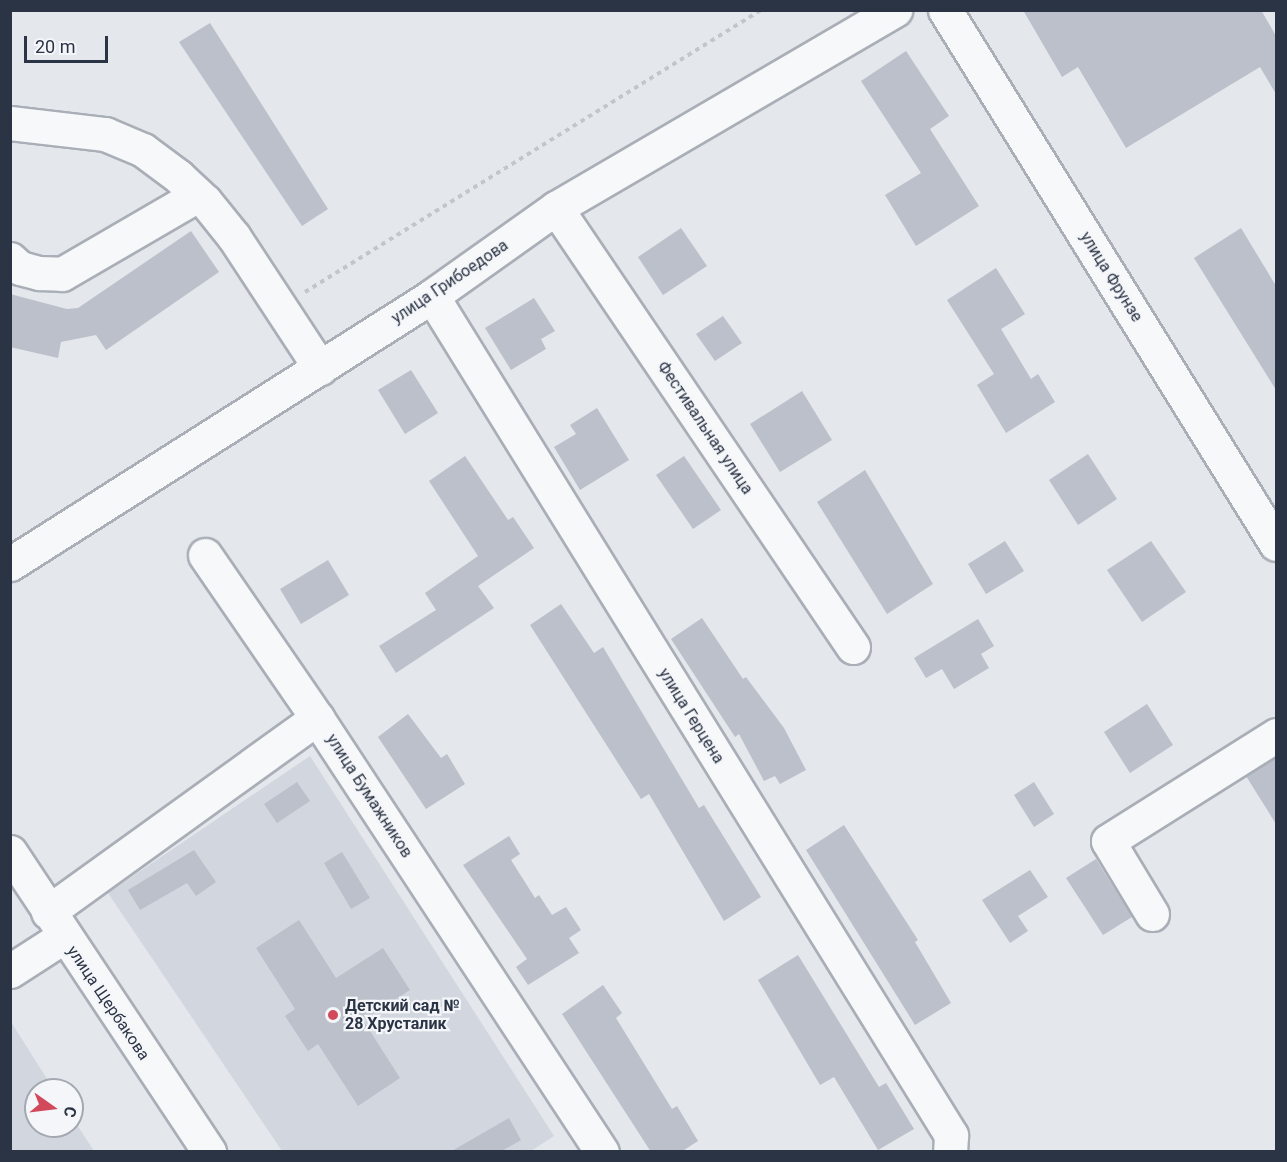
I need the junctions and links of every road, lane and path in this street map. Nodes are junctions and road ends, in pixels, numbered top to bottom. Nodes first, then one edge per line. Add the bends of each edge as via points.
1 (761, 10) edge
2 (895, 10) edge
3 (945, 10) edge
4 (10, 123) edge
5 (198, 195) junction
6 (556, 208) junction
7 (10, 259) edge
8 (432, 296) junction
9 (279, 308) junction
10 (320, 368) junction
11 (1276, 544) edge
12 (205, 555) dead end
13 (10, 564) edge
14 (853, 647) dead end
15 (317, 718) junction
16 (1276, 735) edge
17 (10, 852) edge
18 (1152, 914) dead end
19 (56, 924) junction
20 (10, 971) edge
21 (950, 1143) edge
22 (209, 1152) edge
23 (602, 1152) edge

1 - 9 path
2 - 6 street, улица Грибоедова
3 - 11 street, улица Фрунзе
4 - 5 street via 105,134 143,150
5 - 7 street via 62,274 29,270
5 - 9 street via 234,237
6 - 8 street, улица Грибоедова
6 - 14 street, Фестивальная улица
8 - 10 street, улица Грибоедова
8 - 21 street, улица Герцена
9 - 10 street
10 - 13 street, улица Грибоедова
12 - 15 street
15 - 19 street, улица Бумажников
15 - 23 street, улица Бумажников
16 - 18 street via 1108,842
17 - 19 street, улица Щербакова
19 - 20 street, улица Бумажников
19 - 22 street, улица Щербакова

